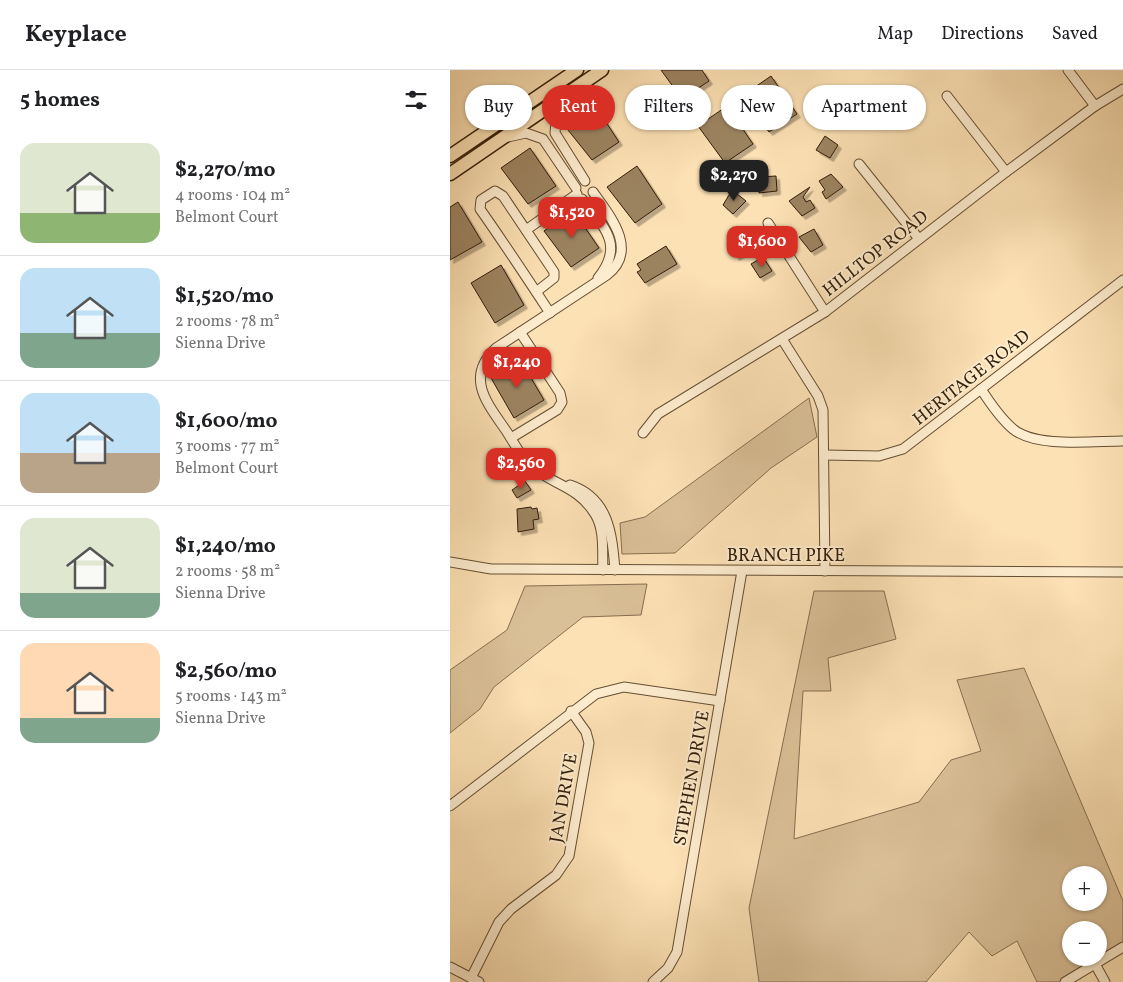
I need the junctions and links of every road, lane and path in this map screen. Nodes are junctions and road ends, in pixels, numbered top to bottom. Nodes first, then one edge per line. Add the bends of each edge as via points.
1 (576, 70) edge
2 (602, 70) edge
3 (1068, 70) edge
4 (580, 85) edge
5 (1123, 89) edge
6 (947, 96) dead end
7 (1095, 106) junction
8 (542, 111) edge
9 (555, 130) edge
10 (503, 138) junction
11 (450, 156) edge
12 (859, 164) dead end
13 (1006, 172) junction
14 (450, 174) edge
15 (585, 181) junction
16 (594, 192) junction
17 (578, 194) junction
18 (768, 223) dead end
19 (526, 230) junction
20 (920, 239) junction
21 (596, 280) junction
22 (1123, 280) edge
23 (536, 292) junction
24 (825, 312) junction
25 (550, 313) junction
26 (520, 332) junction
27 (782, 339) junction
28 (981, 389) junction
29 (643, 433) dead end
30 (511, 438) junction
31 (1123, 441) edge
32 (824, 455) junction
33 (560, 482) junction
34 (450, 562) edge
35 (603, 570) junction
36 (615, 570) junction
37 (742, 571) junction
38 (825, 571) junction
39 (1123, 572) edge
40 (720, 701) junction
41 (571, 711) junction
42 (450, 806) edge
43 (1123, 947) edge
44 (1107, 957) edge
45 (1092, 966) edge
46 (1096, 966) edge
47 (450, 967) edge
48 (475, 980) edge
49 (653, 982) edge
50 (1065, 982) edge
51 (1106, 982) edge

1 - 11 highway
2 - 4 highway
3 - 7 street
5 - 7 street, HILLTOP ROAD
6 - 13 street
7 - 13 street, HILLTOP ROAD
8 - 10 highway
9 - 15 street
10 - 14 highway
10 - 17 street via 526,133 543,139
12 - 20 street
13 - 20 street, HILLTOP ROAD
15 - 16 street via 592,184
15 - 17 street via 578,184
16 - 17 street via 591,196
16 - 21 street via 619,232 622,248 612,271
17 - 19 street
17 - 21 street via 604,227 612,248 608,262
18 - 24 street
19 - 23 street via 555,275
19 - 23 street via 500,193 491,193 481,200 480,209
20 - 24 street, HILLTOP ROAD
21 - 25 street
22 - 28 street, HERITAGE ROAD
23 - 25 street
24 - 27 street, HILLTOP ROAD
25 - 26 street
26 - 30 street via 487,357 480,376 484,398
26 - 30 street via 560,393 562,402 557,410
27 - 29 street, HILLTOP ROAD via 658,414
27 - 32 street via 821,403
28 - 31 street via 1008,423 1027,437
28 - 32 street, HERITAGE ROAD via 909,445 892,454
30 - 33 street via 531,466
32 - 38 street
33 - 35 street via 585,500 596,515 601,532
33 - 36 street via 585,491 602,508 612,531
34 - 35 street, BRANCH PIKE via 491,569
35 - 36 street, BRANCH PIKE
36 - 37 street, BRANCH PIKE
37 - 38 street, BRANCH PIKE
37 - 40 street, STEPHEN DRIVE
38 - 39 street, BRANCH PIKE
40 - 41 street via 624,687 596,694
40 - 49 street, STEPHEN DRIVE via 677,952 668,968
41 - 42 street
41 - 48 street, JAN DRIVE via 586,732 589,743 569,856 556,875 499,922
43 - 44 street
45 - 50 street
46 - 51 street
47 - 48 street

